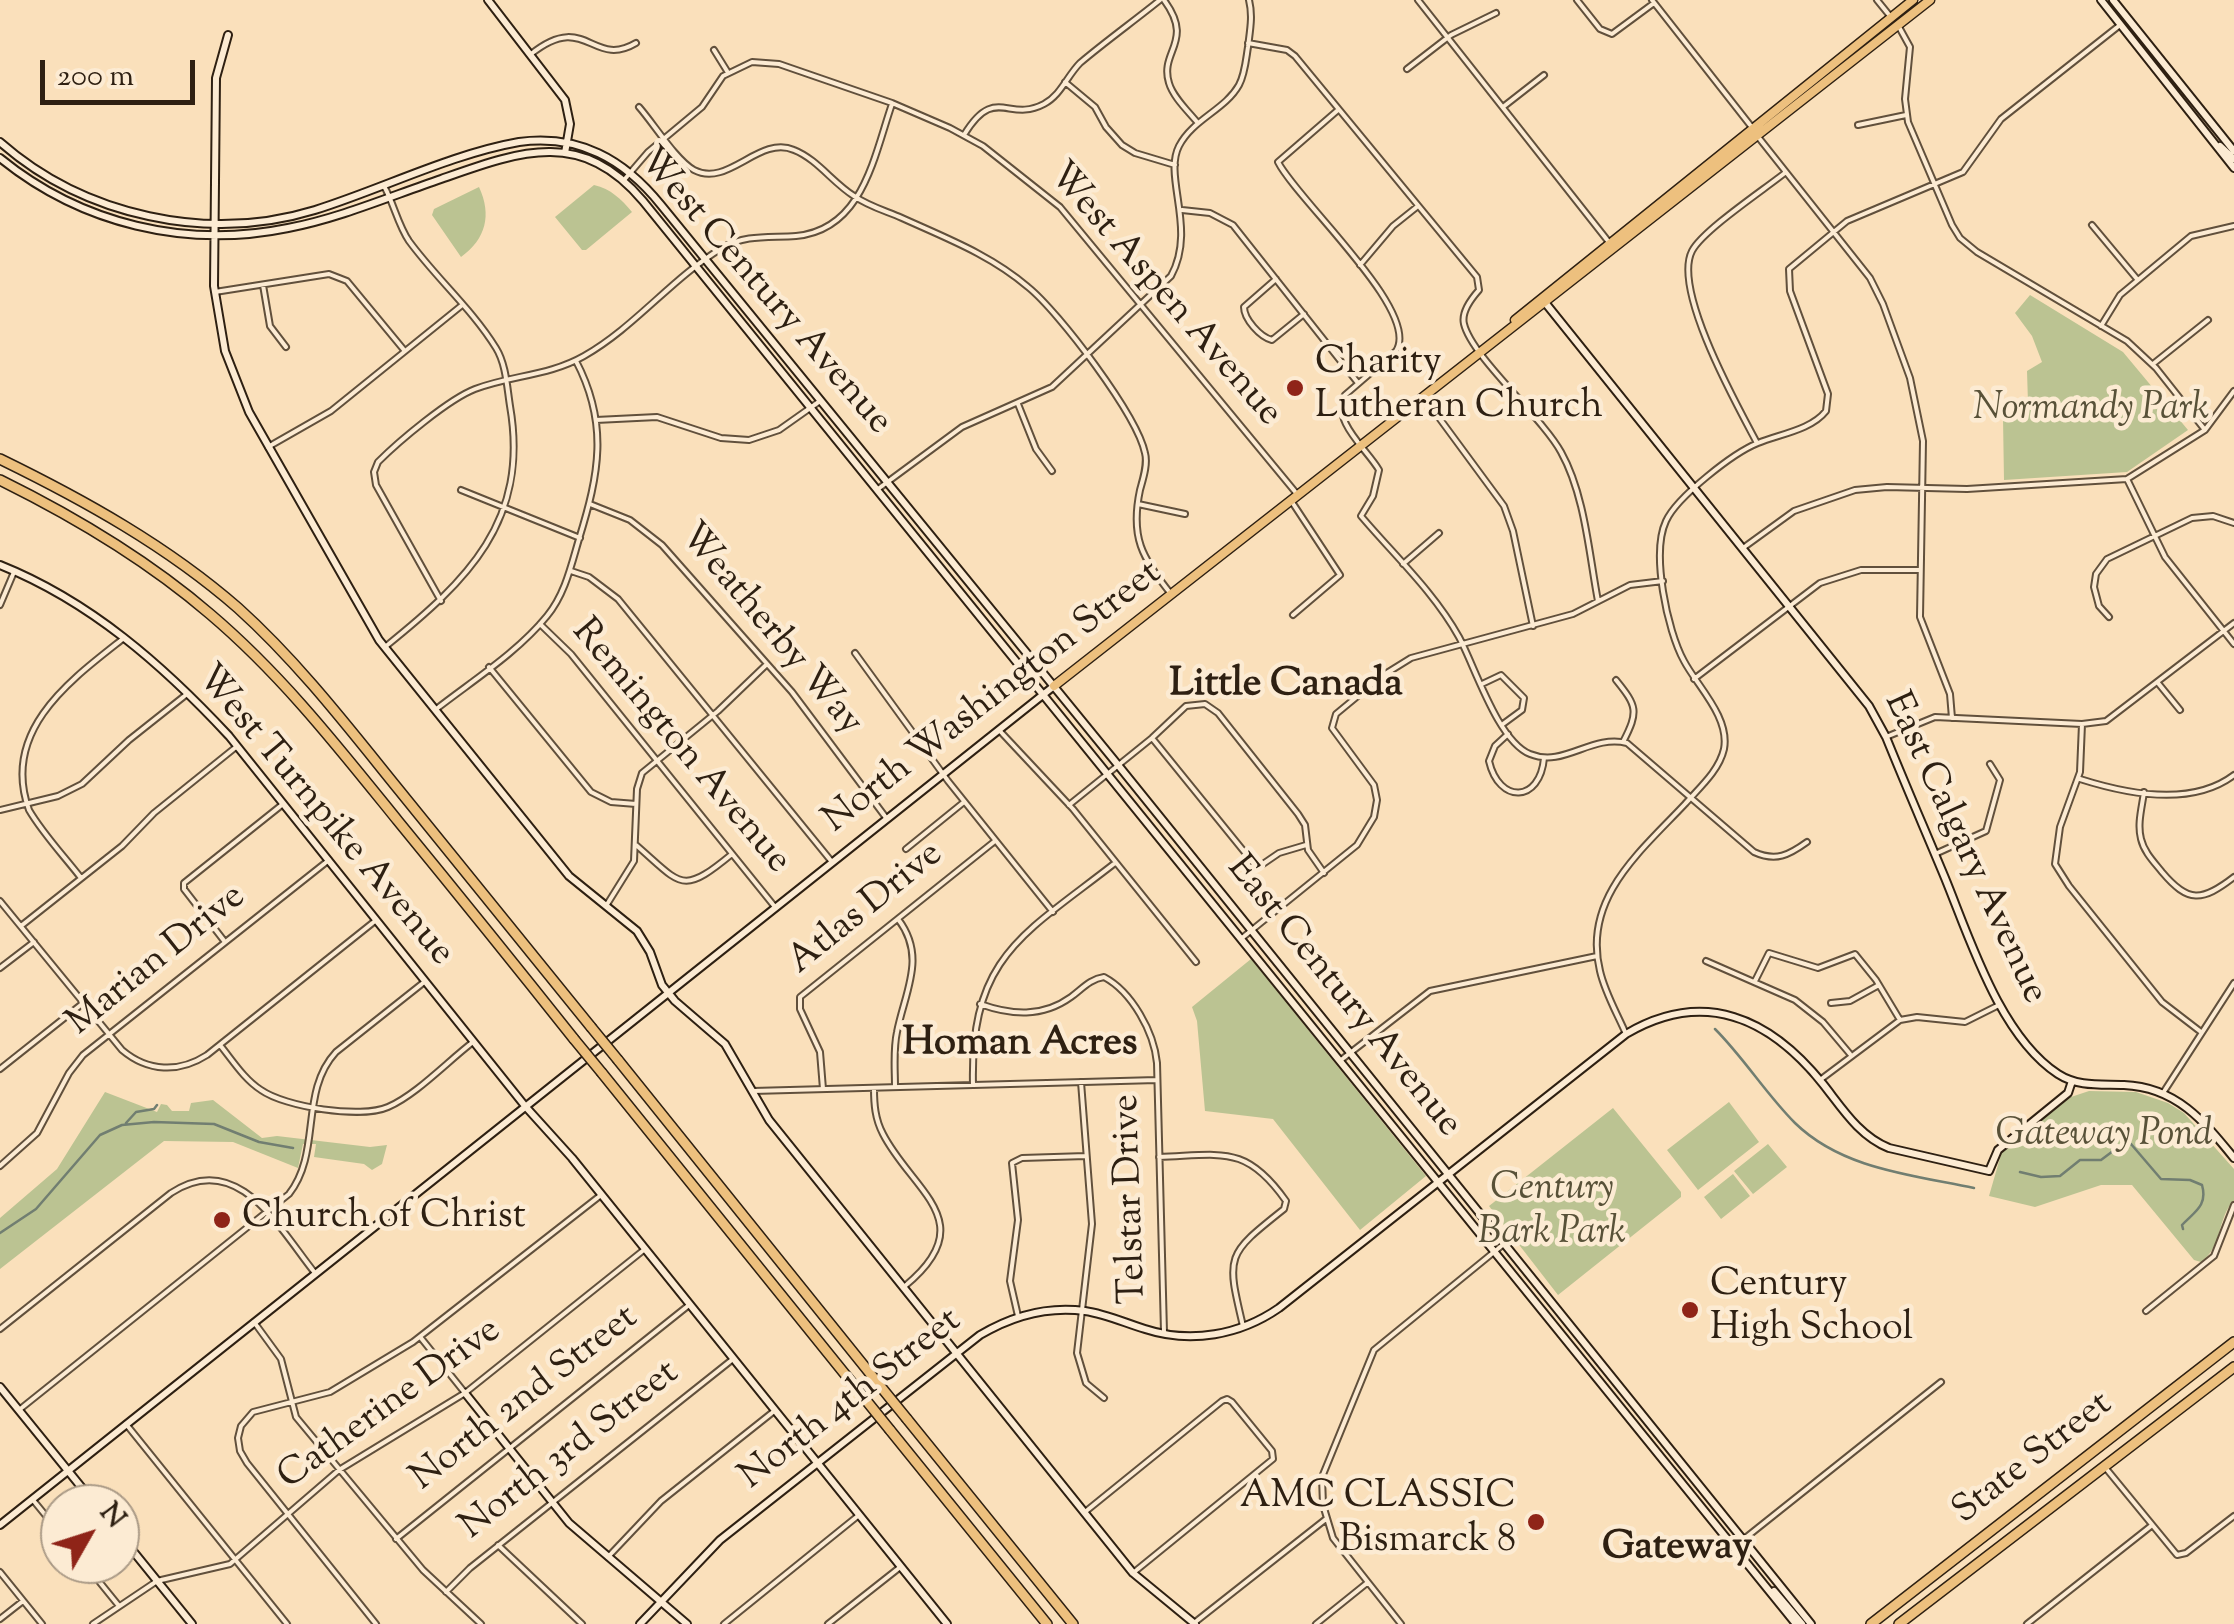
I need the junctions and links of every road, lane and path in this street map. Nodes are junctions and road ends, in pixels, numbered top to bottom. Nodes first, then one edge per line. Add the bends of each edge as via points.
1 (488, 0) edge
2 (1162, 0) edge
3 (1249, 0) edge
4 (1418, 0) edge
5 (1578, 0) edge
6 (1877, 0) edge
7 (1913, 0) edge
8 (1930, 0) edge
9 (2101, 0) edge
10 (2113, 0) edge
11 (1653, 2) edge
12 (2108, 8) junction
13 (1496, 13) dead end
14 (2124, 14) junction
15 (1894, 21) junction
16 (2120, 24) junction
17 (228, 35) dead end
18 (1447, 37) junction
19 (2145, 40) junction
20 (636, 43) dead end
21 (1248, 43) junction
22 (714, 50) dead end
23 (531, 54) junction
24 (1407, 69) dead end
25 (728, 72) junction
26 (1544, 75) dead end
27 (1065, 82) junction
28 (892, 103) junction
29 (1504, 107) junction
30 (640, 108) dead end
31 (1338, 110) junction
32 (1906, 115) junction
33 (1197, 122) junction
34 (1858, 124) dead end
35 (964, 135) junction
36 (1757, 135) junction
37 (665, 138) junction
38 (2211, 140) junction
39 (0, 142) edge
40 (568, 142) junction
41 (2234, 151) edge
42 (565, 153) junction
43 (0, 158) edge
44 (2234, 159) edge
45 (1175, 164) junction
46 (2234, 168) edge
47 (630, 172) junction
48 (1787, 172) junction
49 (623, 180) junction
50 (1934, 184) junction
51 (384, 186) junction
52 (390, 197) junction
53 (858, 199) junction
54 (1418, 206) junction
55 (1181, 210) junction
56 (214, 224) junction
57 (2092, 225) dead end
58 (2234, 226) edge
59 (1834, 231) junction
60 (214, 236) junction
61 (1612, 246) junction
62 (706, 260) junction
63 (1360, 265) junction
64 (698, 267) junction
65 (1276, 279) junction
66 (2138, 280) junction
67 (263, 285) junction
68 (215, 292) junction
69 (1543, 300) junction
70 (462, 305) junction
71 (1142, 305) junction
72 (1304, 314) junction
73 (2208, 320) dead end
74 (2101, 326) junction
75 (286, 347) dead end
76 (405, 351) junction
77 (1480, 351) junction
78 (1086, 354) junction
79 (576, 361) junction
80 (2153, 364) junction
81 (506, 382) junction
82 (1358, 383) junction
83 (2234, 391) edge
84 (1423, 396) junction
85 (821, 400) junction
86 (1017, 402) junction
87 (811, 406) junction
88 (596, 420) junction
89 (2205, 430) junction
90 (1758, 443) junction
91 (1362, 445) junction
92 (268, 447) junction
93 (0, 459) edge
94 (1052, 471) dead end
95 (2128, 479) junction
96 (0, 480) edge
97 (889, 484) junction
98 (1922, 488) junction
99 (878, 489) junction
100 (1695, 489) junction
101 (462, 490) dead end
102 (1294, 497) junction
103 (590, 504) junction
104 (1138, 504) junction
105 (503, 509) junction
106 (1185, 514) dead end
107 (2234, 522) edge
108 (1439, 533) dead end
109 (2154, 536) junction
110 (580, 538) junction
111 (1743, 548) junction
112 (1403, 564) junction
113 (0, 565) edge
114 (570, 570) junction
115 (1920, 570) junction
116 (14, 571) junction
117 (1663, 580) junction
118 (1171, 594) junction
119 (440, 601) junction
120 (1598, 601) junction
121 (0, 605) edge
122 (1788, 605) junction
123 (1293, 615) dead end
124 (2109, 617) dead end
125 (2234, 623) edge
126 (540, 624) junction
127 (1533, 626) junction
128 (2224, 632) junction
129 (124, 638) junction
130 (1462, 644) junction
131 (2234, 644) edge
132 (384, 647) junction
133 (856, 653) dead end
134 (767, 664) junction
135 (489, 667) junction
136 (1694, 679) junction
137 (1616, 680) dead end
138 (2158, 683) junction
139 (1482, 684) junction
140 (1054, 686) junction
141 (188, 693) junction
142 (1045, 693) junction
143 (435, 710) junction
144 (2180, 710) dead end
145 (35, 712) dead end
146 (712, 715) junction
147 (1952, 718) junction
148 (28, 724) dead end
149 (1502, 724) junction
150 (2082, 724) junction
151 (1000, 730) junction
152 (1508, 734) junction
153 (1886, 736) junction
154 (1152, 738) junction
155 (1623, 742) junction
156 (238, 746) junction
157 (1544, 758) junction
158 (657, 760) junction
159 (1990, 764) dead end
160 (1118, 765) junction
161 (1109, 772) junction
162 (944, 774) junction
163 (2234, 775) edge
164 (2078, 778) junction
165 (2144, 792) junction
166 (1690, 797) junction
167 (284, 802) junction
168 (964, 802) junction
169 (26, 804) junction
170 (636, 804) junction
171 (1069, 805) junction
172 (0, 810) edge
173 (887, 819) junction
174 (995, 840) junction
175 (1807, 842) dead end
176 (636, 844) junction
177 (1306, 845) junction
178 (906, 849) dead end
179 (732, 854) junction
180 (1935, 854) junction
181 (329, 860) junction
182 (832, 862) junction
183 (1116, 862) junction
184 (1324, 873) junction
185 (2234, 877) edge
186 (82, 878) junction
187 (0, 901) edge
188 (606, 906) junction
189 (776, 907) junction
190 (1052, 912) junction
191 (898, 919) junction
192 (377, 920) junction
193 (21, 926) junction
194 (1252, 930) junction
195 (1242, 938) junction
196 (34, 942) junction
197 (225, 942) junction
198 (1597, 956) junction
199 (1706, 961) dead end
200 (1196, 962) dead end
201 (0, 968) edge
202 (425, 981) junction
203 (1755, 981) junction
204 (2234, 984) edge
205 (1879, 985) junction
206 (668, 993) junction
207 (83, 1003) junction
208 (1830, 1003) dead end
209 (980, 1004) junction
210 (1999, 1005) junction
211 (1900, 1020) junction
212 (2201, 1032) junction
213 (109, 1034) junction
214 (1626, 1034) junction
215 (474, 1042) junction
216 (220, 1045) junction
217 (1350, 1052) junction
218 (1851, 1055) junction
219 (1341, 1060) junction
220 (0, 1070) edge
221 (1157, 1080) junction
222 (1820, 1080) junction
223 (2072, 1081) junction
224 (1081, 1082) junction
225 (974, 1085) junction
226 (895, 1087) junction
227 (874, 1088) junction
228 (824, 1089) junction
229 (752, 1091) junction
230 (2162, 1093) junction
231 (313, 1106) junction
232 (525, 1106) junction
233 (1086, 1156) junction
234 (1159, 1156) junction
235 (2234, 1158) edge
236 (0, 1166) edge
237 (1448, 1174) junction
238 (1439, 1180) junction
239 (601, 1195) junction
240 (2234, 1205) edge
241 (267, 1214) junction
242 (1505, 1242) junction
243 (645, 1249) junction
244 (1495, 1251) junction
245 (315, 1274) junction
246 (904, 1287) junction
247 (690, 1305) junction
248 (1080, 1310) junction
249 (2146, 1311) dead end
250 (1018, 1317) junction
251 (254, 1322) junction
252 (1243, 1328) junction
253 (0, 1329) edge
254 (1164, 1334) junction
255 (420, 1338) junction
256 (2234, 1342) edge
257 (956, 1353) junction
258 (734, 1359) junction
259 (2234, 1367) edge
260 (1942, 1382) dead end
261 (0, 1388) edge
262 (464, 1392) junction
263 (1104, 1398) dead end
264 (291, 1402) junction
265 (19, 1410) junction
266 (775, 1410) junction
267 (126, 1424) junction
268 (509, 1448) junction
269 (817, 1463) junction
270 (2104, 1466) junction
271 (338, 1470) junction
272 (68, 1471) junction
273 (79, 1484) edge
274 (33, 1500) junction
275 (552, 1502) junction
276 (40, 1509) edge
277 (1084, 1512) junction
278 (288, 1514) junction
279 (859, 1515) junction
280 (2234, 1516) edge
281 (1326, 1520) junction
282 (0, 1525) edge
283 (2151, 1526) junction
284 (396, 1539) junction
285 (1743, 1539) junction
286 (498, 1545) junction
287 (1734, 1547) junction
288 (608, 1557) junction
289 (140, 1560) edge
290 (236, 1560) junction
291 (900, 1566) junction
292 (0, 1572) edge
293 (1133, 1572) junction
294 (1758, 1577) junction
295 (157, 1581) junction
296 (1368, 1582) junction
297 (101, 1584) edge
298 (446, 1592) junction
299 (1907, 1596) junction
300 (23, 1601) junction
301 (660, 1602) junction
302 (119, 1606) junction
303 (0, 1619) edge
304 (473, 1621) edge
305 (42, 1624) edge
306 (94, 1624) edge
307 (192, 1624) edge
308 (287, 1624) edge
309 (376, 1624) edge
310 (481, 1624) edge
311 (582, 1624) edge
312 (640, 1624) edge
313 (687, 1624) edge
314 (724, 1624) edge
315 (828, 1624) edge
316 (947, 1624) edge
317 (1047, 1624) edge
318 (1073, 1624) edge
319 (1194, 1624) edge
320 (1316, 1624) edge
321 (1401, 1624) edge
322 (1797, 1624) edge
323 (1812, 1624) edge
324 (1861, 1624) edge
325 (1870, 1624) edge
326 (1880, 1624) edge
327 (1899, 1624) edge
328 (2027, 1624) edge

1 - 23 street
2 - 27 street
2 - 33 street via 1178,30 1169,84
3 - 21 street
4 - 18 street
5 - 11 street via 1608,34
6 - 15 street
7 - 15 main road, North Washington Street
8 - 15 main road, North Washington Street
9 - 12 street
10 - 14 street
11 - 36 street
12 - 14 street
12 - 16 street
13 - 18 street
14 - 19 street
15 - 32 street via 1910,48
15 - 36 main road, North Washington Street
16 - 19 street
16 - 38 street
16 - 50 street via 2001,118 1966,169
17 - 56 street via 216,78
18 - 24 street
18 - 29 street
19 - 41 street
20 - 23 street via 613,51 561,36
21 - 31 street via 1293,53
21 - 33 street via 1238,86
22 - 25 street
23 - 40 street via 565,100
25 - 28 street, West Aspen Avenue via 772,63
25 - 37 street
26 - 29 street
27 - 35 street via 1036,107 985,109
27 - 45 street via 1122,146
28 - 35 street, West Aspen Avenue
28 - 53 street
29 - 61 street
30 - 37 street
31 - 54 street
31 - 63 street via 1278,162
32 - 34 street
32 - 50 street
33 - 45 street
35 - 71 street, West Aspen Avenue via 1060,207
36 - 48 street
36 - 61 main road, North Washington Street
37 - 47 street
37 - 53 street via 689,166 707,174 771,148 790,148
38 - 44 street
38 - 46 street
39 - 56 street, West Century Avenue via 43,175 93,200
40 - 42 street
40 - 47 street, West Century Avenue
40 - 51 street, West Century Avenue via 503,145
42 - 49 street, West Century Avenue
42 - 52 street, West Century Avenue via 516,153
43 - 60 street, West Century Avenue via 51,192 117,222
45 - 55 street
47 - 49 street
47 - 62 street, West Century Avenue
48 - 59 street
48 - 90 street via 1700,241 1689,259 1708,348
49 - 64 street, West Century Avenue
50 - 59 street
50 - 74 street via 1968,246
51 - 52 street
51 - 56 street, West Century Avenue via 292,216
52 - 60 street, West Century Avenue via 291,228
52 - 70 street via 407,238
53 - 62 street via 818,231 746,238
53 - 78 street via 998,264 1050,307
54 - 63 street
54 - 77 street via 1477,277 1479,290 1464,319
55 - 65 street via 1233,225
55 - 71 street via 1179,262
56 - 60 street
57 - 66 street
58 - 66 street via 2194,234
59 - 90 street via 1791,266 1787,279 1828,407 1814,422
59 - 98 street via 1874,284 1910,378 1922,431
60 - 68 street
61 - 69 main road, North Washington Street
62 - 64 street
62 - 85 street, West Century Avenue
63 - 82 street via 1401,340
64 - 79 street
64 - 87 street, West Century Avenue
65 - 72 street
65 - 72 street via 1244,314 1272,340
66 - 74 street
67 - 68 street
67 - 75 street via 270,326
67 - 76 street via 339,275
68 - 92 street via 232,371
69 - 77 main road, North Washington Street
69 - 100 street, East Calgary Avenue
70 - 76 street
70 - 81 street via 496,348
71 - 78 street
71 - 102 street, West Aspen Avenue
72 - 82 street
73 - 80 street
74 - 80 street
76 - 92 street via 331,411
77 - 84 main road, North Washington Street
77 - 120 street via 1561,452
78 - 86 street via 1052,387
78 - 104 street via 1146,454
79 - 81 street
79 - 88 street
80 - 89 street
81 - 105 street via 516,458
81 - 119 street via 460,396 375,466 376,485
82 - 91 street via 1344,394 1339,410
83 - 89 street
84 - 91 main road, North Washington Street
84 - 127 street via 1504,506
85 - 87 street
85 - 97 street, West Century Avenue
86 - 94 street
86 - 97 street via 954,432
87 - 88 street via 779,430 749,440 657,417
87 - 99 street, West Century Avenue
88 - 103 street via 599,464
89 - 95 street
90 - 100 street
91 - 102 main road, North Washington Street
91 - 112 street via 1380,470 1361,516
92 - 132 street
93 - 318 highway, bridge via 143,538 260,630 340,717
95 - 98 street
95 - 109 street
96 - 317 highway, bridge via 155,570 257,656 322,726
97 - 99 street
97 - 140 street, West Century Avenue
98 - 111 street via 1838,494 1787,515
98 - 115 street
99 - 142 street, West Century Avenue
100 - 111 street, East Calgary Avenue
100 - 117 street via 1673,508 1663,529
101 - 105 street
102 - 118 main road, North Washington Street
102 - 123 street, West Aspen Avenue via 1340,576
103 - 110 street
103 - 134 street, Weatherby Way via 655,539
104 - 106 street
104 - 118 street via 1140,548
105 - 110 street
105 - 119 street via 474,564
107 - 109 street via 2199,516
108 - 112 street
109 - 124 street via 2099,568 2095,594
109 - 128 street
110 - 114 street
111 - 122 street, East Calgary Avenue
112 - 130 street
113 - 116 street, West Turnpike Avenue
114 - 126 street
114 - 146 street via 618,599
115 - 122 street via 1844,574
115 - 147 street via 1921,623 1950,694
116 - 121 street
116 - 129 street, West Turnpike Avenue via 64,595
117 - 120 street via 1630,585
117 - 136 street via 1673,635
118 - 140 main road, North Washington Street
119 - 132 street
120 - 127 street
122 - 136 street
122 - 153 street, East Calgary Avenue
125 - 128 street
126 - 135 street
126 - 158 street, Remington Avenue
127 - 130 street
128 - 131 street
128 - 138 street
129 - 141 street, West Turnpike Avenue
129 - 145 street
130 - 139 street
130 - 184 street via 1399,665 1332,720 1377,800 1362,840
132 - 143 street
133 - 162 street
134 - 146 street
134 - 173 street, Weatherby Way
135 - 143 street
135 - 170 street via 591,792
136 - 166 street via 1720,720 1724,740 1716,768
137 - 155 street via 1635,709
138 - 144 street
138 - 150 street via 2113,717
139 - 149 street
139 - 149 street via 1502,675 1524,698 1522,710
140 - 142 street, North Washington Street
140 - 160 street, East Century Avenue
141 - 156 street, West Turnpike Avenue
141 - 169 street via 82,784
142 - 151 street, North Washington Street
142 - 161 street, East Century Avenue
143 - 188 street via 569,876
146 - 158 street
146 - 182 street
147 - 150 street
147 - 153 street via 1926,719
148 - 169 street via 18,758
149 - 152 street
150 - 164 street
151 - 162 street, North Washington Street
151 - 171 street
152 - 157 street via 1524,751
152 - 157 street via 1489,761 1509,791 1536,784
153 - 180 street, East Calgary Avenue
154 - 160 street
154 - 177 street via 1255,865
154 - 177 street via 1186,706 1214,709 1306,825
155 - 157 street via 1600,741
155 - 166 street
156 - 167 street, West Turnpike Avenue
156 - 186 street
158 - 170 street via 640,778
158 - 179 street, Remington Avenue
159 - 180 street via 2000,780 1986,832
160 - 161 street
160 - 194 street, East Century Avenue
161 - 171 street
161 - 195 street, East Century Avenue
162 - 168 street
162 - 173 street, North Washington Street
163 - 165 street via 2191,794
164 - 165 street
164 - 212 street via 2060,826 2056,864 2162,1002
165 - 185 street via 2141,841 2178,890 2208,894
166 - 175 street via 1759,854 1781,857
166 - 198 street via 1614,883 1599,920
167 - 181 street, West Turnpike Avenue
167 - 197 street via 184,883
168 - 174 street
168 - 178 street
169 - 172 street
169 - 186 street
170 - 176 street
171 - 183 street
173 - 182 street, North Washington Street
174 - 190 street
174 - 191 street, Atlas Drive
176 - 179 street via 687,882
176 - 188 street via 630,869
177 - 184 street
179 - 189 street, Remington Avenue
180 - 210 street, East Calgary Avenue
181 - 192 street, West Turnpike Avenue
181 - 197 street, Marian Drive
182 - 189 street, North Washington Street
183 - 190 street
183 - 200 street
184 - 194 street
186 - 193 street
187 - 193 street
188 - 206 street via 642,937
189 - 206 street, North Washington Street
190 - 209 street via 1006,955
191 - 226 street via 914,966 895,1040
191 - 228 street, Atlas Drive via 800,997 820,1052
192 - 202 street, West Turnpike Avenue
192 - 216 street
193 - 196 street
194 - 195 street
194 - 217 street, East Century Avenue
195 - 219 street, East Century Avenue
196 - 201 street
196 - 207 street
197 - 213 street, Marian Drive
198 - 214 street
198 - 217 street via 1436,989
199 - 203 street
202 - 215 street, West Turnpike Avenue
202 - 231 street via 331,1057
203 - 205 street via 1769,953 1818,968 1852,955
203 - 218 street via 1810,1011
204 - 212 street
205 - 208 street via 1850,1001
205 - 211 street
206 - 229 street via 721,1038
206 - 232 street, North Washington Street
207 - 213 street
207 - 220 street
209 - 221 street, Telstar Drive via 1034,1012 1107,978 1147,1026
209 - 225 street
210 - 211 street via 1965,1022
210 - 223 street, East Calgary Avenue via 2044,1063
211 - 218 street
212 - 230 street
213 - 216 street via 135,1060 162,1068 192,1064
213 - 236 street, Marian Drive via 73,1066 37,1133
214 - 222 street, North 4th Street via 1690,1012 1728,1015 1792,1048
214 - 237 street, North 4th Street
215 - 231 street via 388,1107 364,1112
215 - 232 street, West Turnpike Avenue
216 - 231 street via 262,1091
217 - 219 street
217 - 237 street, East Century Avenue
218 - 222 street
219 - 238 street, East Century Avenue
221 - 224 street
221 - 234 street, Telstar Drive
222 - 223 street via 1882,1145 1989,1171 1998,1150 2068,1093
223 - 230 street
224 - 225 street
224 - 233 street
225 - 226 street
226 - 227 street
227 - 228 street
227 - 246 street via 882,1132 930,1195 938,1219 932,1257
228 - 229 street
229 - 246 street
230 - 235 street via 2195,1113
231 - 241 street via 301,1175
232 - 239 street, West Turnpike Avenue
232 - 245 street, North Washington Street
233 - 248 street via 1092,1224
233 - 250 street via 1012,1163 1018,1220 1010,1281
234 - 252 street via 1244,1159 1286,1201 1233,1261
234 - 254 street, Telstar Drive
237 - 238 street, North 4th Street
237 - 242 street, East Century Avenue
238 - 244 street, East Century Avenue
238 - 252 street, North 4th Street via 1279,1308
239 - 243 street, West Turnpike Avenue
239 - 255 street
240 - 249 street via 2214,1256
241 - 245 street
241 - 253 street via 249,1193 227,1182 184,1186
241 - 265 street
242 - 244 street
242 - 285 street, East Century Avenue
243 - 247 street, West Turnpike Avenue
243 - 262 street, Catherine Drive
244 - 281 street via 1374,1350 1322,1478
244 - 287 street, East Century Avenue
245 - 251 street
246 - 257 street
247 - 258 street, West Turnpike Avenue
247 - 268 street, North 2nd Street
248 - 250 street, North 4th Street
248 - 254 street, North 4th Street
248 - 263 street via 1080,1367
250 - 257 street, North 4th Street
251 - 264 street via 282,1359
251 - 267 street
252 - 254 street, North 4th Street
255 - 262 street
255 - 264 street via 335,1389
256 - 299 highway, State Street
257 - 269 street, North 4th Street
257 - 277 street
258 - 266 street, West Turnpike Avenue
258 - 275 street, North 3rd Street
259 - 270 highway, State Street
260 - 285 street
261 - 265 street
262 - 268 street
262 - 271 street, Catherine Drive
264 - 271 street
264 - 278 street via 258,1408 240,1426 238,1445
265 - 272 street
266 - 269 street, West Turnpike Avenue
266 - 288 street via 661,1502
267 - 272 street
267 - 290 street
268 - 275 street
268 - 284 street, North 2nd Street
269 - 279 street, West Turnpike Avenue
269 - 301 street, North 4th Street via 720,1540
270 - 283 street
270 - 327 highway, State Street
271 - 278 street, Catherine Drive
271 - 284 street
272 - 273 street
272 - 274 street
274 - 276 street
274 - 282 street
275 - 286 street, North 3rd Street
275 - 288 street
277 - 293 street
277 - 293 street via 1227,1399 1274,1457
278 - 290 street, Catherine Drive
278 - 309 street
279 - 291 street, West Turnpike Avenue
279 - 314 street
280 - 283 street via 2179,1556
281 - 296 street
281 - 319 street
283 - 328 street
284 - 298 street
285 - 287 street
285 - 323 street, East Century Avenue
286 - 298 street, North 3rd Street
286 - 311 street
287 - 294 street, East Century Avenue
288 - 301 street
289 - 295 street
290 - 295 street, Catherine Drive
290 - 308 street
291 - 315 street
291 - 316 street, West Turnpike Avenue
292 - 300 street
293 - 319 street
294 - 322 street
294 - 322 street, East Century Avenue
295 - 302 street
295 - 307 street
296 - 320 street
296 - 321 street
297 - 302 street
298 - 304 street
299 - 324 highway
299 - 325 highway, State Street
299 - 326 highway
300 - 303 street
300 - 305 street
301 - 312 street, North 4th Street
301 - 313 street
302 - 306 street
304 - 310 street

